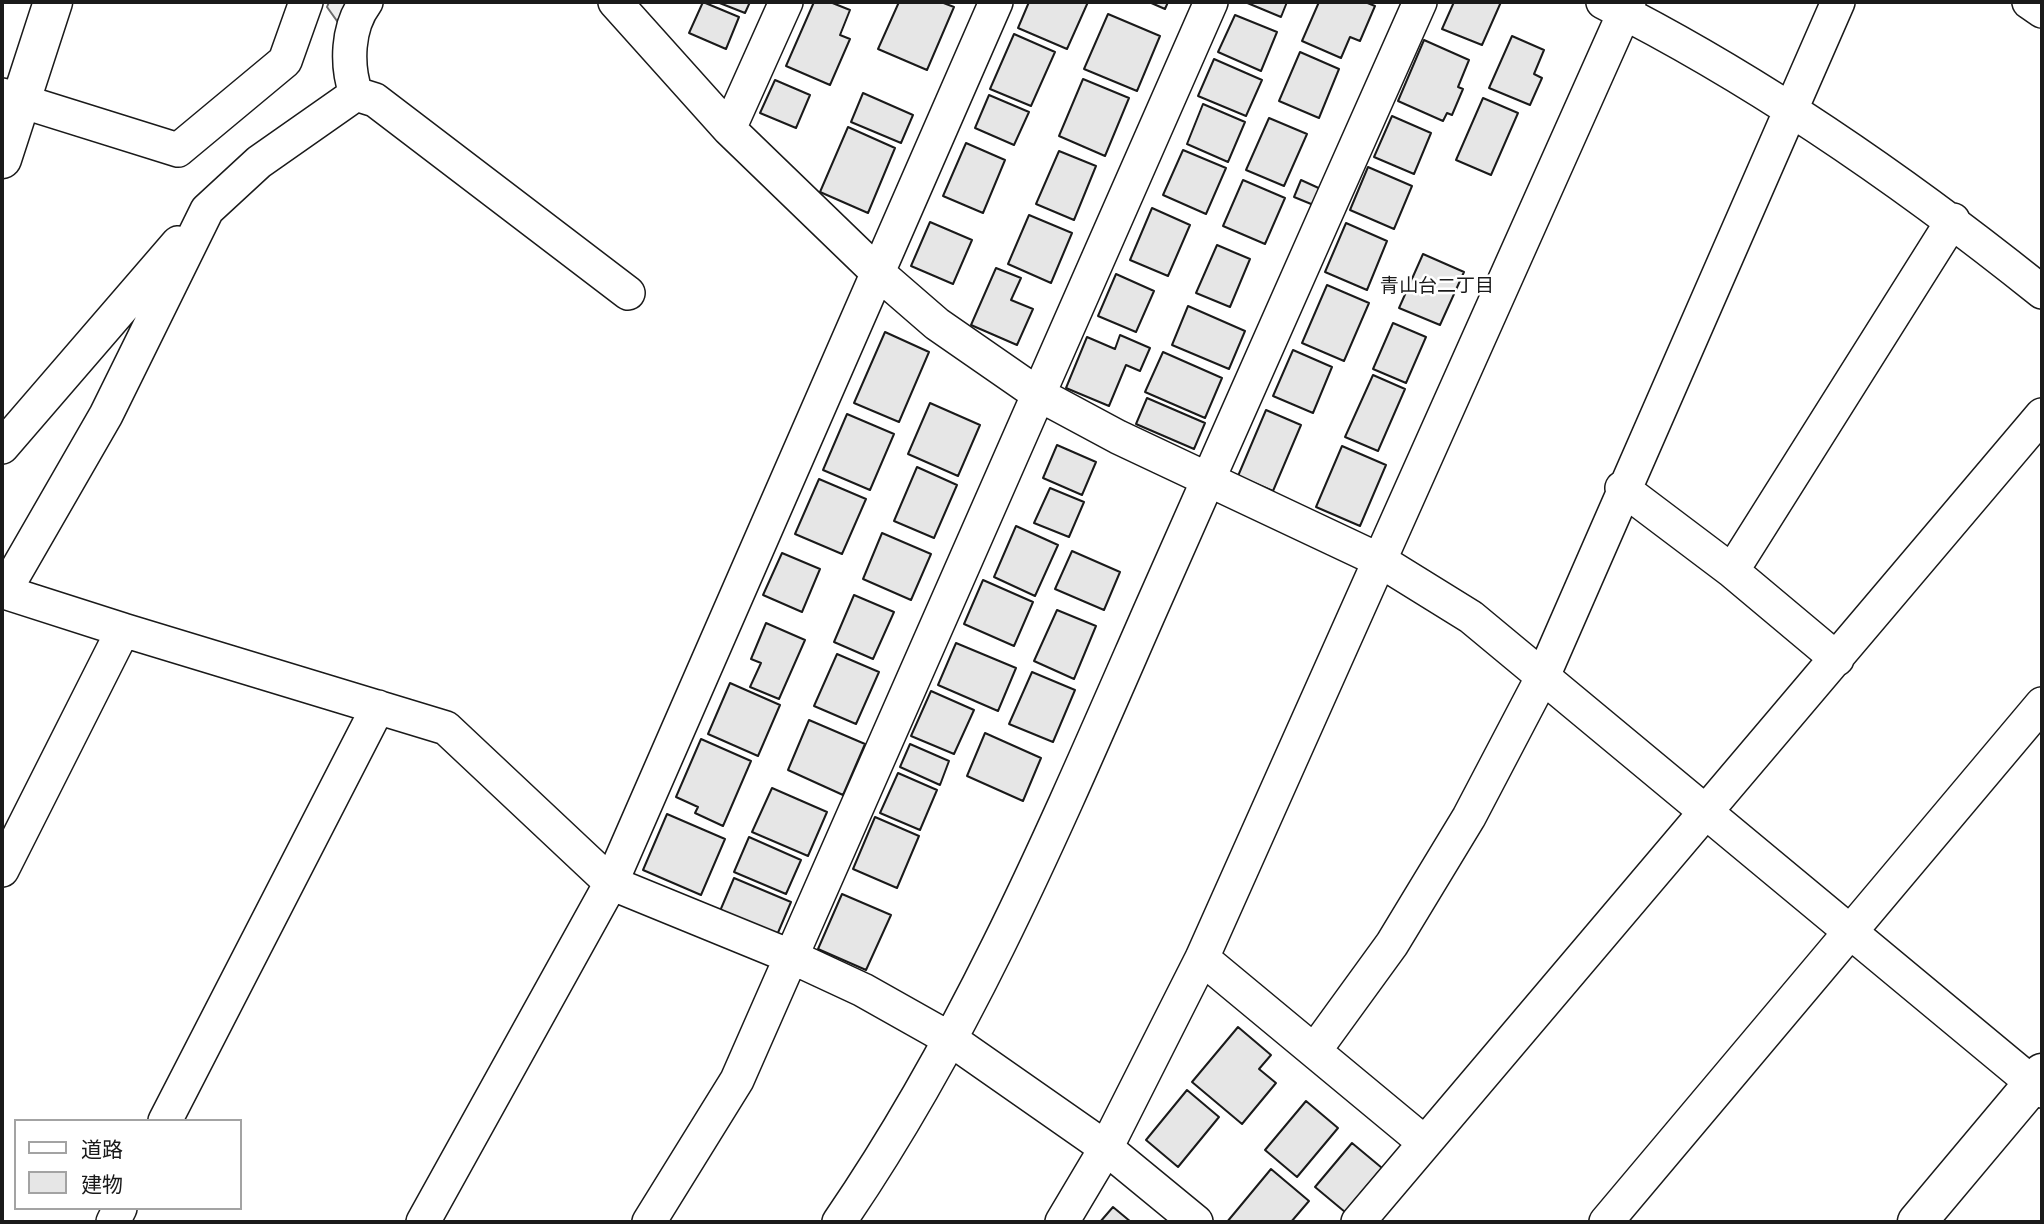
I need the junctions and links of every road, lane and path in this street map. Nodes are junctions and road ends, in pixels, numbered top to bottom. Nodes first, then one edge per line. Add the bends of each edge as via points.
1 (52, 2) edge
2 (306, 2) edge
3 (366, 2) edge
4 (615, 2) edge
5 (786, 2) edge
6 (996, 2) edge
7 (1211, 2) edge
8 (1420, 2) edge
9 (1838, 2) edge
10 (2029, 2) edge
11 (1619, 5) edge
12 (2042, 11) edge
13 (356, 94) junction
14 (11, 98) edge
15 (1791, 109) junction
16 (729, 129) junction
17 (2, 159) edge
18 (208, 210) junction
19 (1953, 220) junction
20 (877, 271) junction
21 (2042, 292) edge
22 (628, 293) dead end
23 (1038, 394) junction
24 (2042, 415) edge
25 (2, 447) edge
26 (1209, 478) junction
27 (1622, 488) junction
28 (1379, 560) junction
29 (1732, 571) junction
30 (123, 630) junction
31 (1836, 659) junction
32 (1544, 674) junction
33 (2042, 704) edge
34 (379, 707) junction
35 (1704, 811) junction
36 (2, 870) edge
37 (611, 883) junction
38 (1852, 930) junction
39 (792, 957) junction
40 (1202, 958) junction
41 (950, 1039) junction
42 (1315, 1049) junction
43 (2039, 1082) edge
44 (166, 1119) edge
45 (1425, 1143) junction
46 (1106, 1148) junction
47 (423, 1222) edge
48 (649, 1222) edge
49 (839, 1222) edge
50 (1062, 1222) edge
51 (1196, 1222) edge
52 (1358, 1222) edge
53 (1606, 1222) edge
54 (1917, 1222) edge

1 - 14 street
2 - 14 street via 285,61 178,150
3 - 13 street via 356,15 348,70
4 - 16 street
5 - 16 street
6 - 20 street
7 - 23 street
8 - 26 street
9 - 15 street
10 - 12 street
11 - 15 street
11 - 28 street
13 - 18 street via 259,162
13 - 22 street via 391,111
14 - 17 street
15 - 19 street
15 - 27 street
16 - 20 street
18 - 25 street
18 - 30 street via 106,415 4,592
19 - 21 street
19 - 29 street
20 - 23 street via 937,324
20 - 37 street
23 - 26 street
23 - 39 street
24 - 31 street
26 - 28 street
26 - 41 street via 1041,859
27 - 29 street
27 - 32 street
28 - 32 street via 1471,617
28 - 40 street
29 - 31 street
30 - 34 street
30 - 36 street
31 - 35 street
32 - 35 street
32 - 42 street via 1469,817 1392,944
33 - 38 street
34 - 37 street via 446,728
34 - 44 street
35 - 38 street
35 - 45 street
37 - 39 street
37 - 47 street
38 - 43 street
38 - 53 street
39 - 41 street
39 - 48 street via 737,1080
40 - 42 street
40 - 46 street
41 - 46 street
41 - 49 street
42 - 45 street
43 - 54 street
45 - 52 street
46 - 50 street
46 - 51 street

